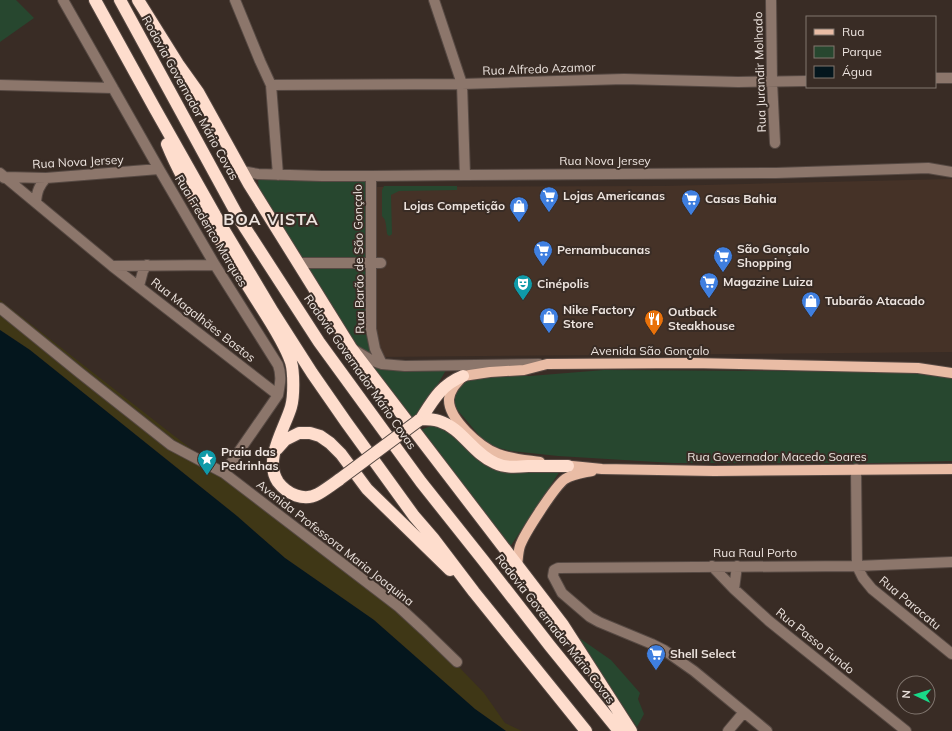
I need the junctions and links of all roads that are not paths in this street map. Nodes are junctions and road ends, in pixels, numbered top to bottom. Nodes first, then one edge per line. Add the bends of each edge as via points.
1 (63, 0) edge
2 (95, 0) edge
3 (120, 0) edge
4 (138, 0) edge
5 (235, 0) edge
6 (434, 0) edge
7 (771, 0) edge
8 (936, 78) edge
9 (952, 78) edge
10 (772, 81) junction
11 (806, 81) edge
12 (462, 84) junction
13 (0, 85) edge
14 (271, 85) junction
15 (113, 88) junction
16 (154, 107) junction
17 (775, 143) dead end
18 (159, 169) junction
19 (242, 171) junction
20 (952, 172) edge
21 (258, 174) junction
22 (278, 174) junction
23 (465, 175) junction
24 (371, 176) junction
25 (2, 177) edge
26 (46, 178) junction
27 (249, 184) junction
28 (36, 202) junction
29 (298, 263) junction
30 (376, 263) junction
31 (147, 265) junction
32 (215, 265) junction
33 (112, 266) junction
34 (139, 286) junction
35 (0, 308) edge
36 (351, 348) junction
37 (382, 364) junction
38 (547, 364) junction
39 (952, 373) edge
40 (463, 376) junction
41 (278, 395) junction
42 (419, 420) junction
43 (275, 451) junction
44 (568, 466) junction
45 (602, 469) junction
46 (856, 469) junction
47 (952, 469) edge
48 (224, 473) junction
49 (952, 562) edge
50 (517, 565) junction
51 (712, 566) junction
52 (737, 566) junction
53 (857, 566) junction
54 (734, 589) junction
55 (474, 592) junction
56 (952, 654) edge
57 (457, 662) dead end
58 (744, 712) junction
59 (586, 731) edge
60 (619, 731) edge
61 (631, 731) edge
62 (728, 731) edge
63 (767, 731) edge
64 (906, 731) edge

1 - 15 street, Rua Frederico Marques
2 - 16 highway
3 - 60 highway, Rodovia Governador Mário Covas via 240,220 319,342 421,482
4 - 19 highway via 198,92
5 - 14 street
6 - 12 street
7 - 10 street, Rua Jurandir Molhado
8 - 9 street
10 - 11 street, Rua Alfredo Azamor
10 - 12 street, Rua Alfredo Azamor via 624,80
10 - 17 street, Rua Jurandir Molhado
12 - 14 street, Rua Alfredo Azamor
12 - 23 street
13 - 15 street
14 - 22 street
15 - 18 street, Rua Frederico Marques
16 - 43 highway via 172,155 195,202 277,334 291,362 292,406
16 - 55 highway via 242,260 312,373 414,516
18 - 26 street, Rua Nova Jersey
18 - 32 street, Rua Frederico Marques
19 - 21 street, Rua Nova Jersey
19 - 27 highway
20 - 23 street, Rua Nova Jersey via 928,168 776,173
21 - 22 street, Rua Nova Jersey
21 - 27 street
22 - 24 street, Rua Nova Jersey
23 - 24 street, Rua Nova Jersey
24 - 30 street, Rua Barão de São Gonçalo
25 - 26 street, Rua Nova Jersey
25 - 28 street, Rua Magalhães Bastos
26 - 28 street via 37,192
27 - 29 highway
28 - 33 street, Rua Magalhães Bastos
29 - 30 street
29 - 36 highway
30 - 37 street, Rua Barão de São Gonçalo via 371,329 375,349
31 - 32 street, Rua Magalhães Bastos
31 - 33 street, Rua Magalhães Bastos
31 - 34 street
32 - 41 street, Rua Frederico Marques via 278,365 281,373
33 - 34 street, Rua Magalhães Bastos
34 - 41 street, Rua Magalhães Bastos
35 - 48 street, Avenida Professora Maria Joaquina via 171,445
36 - 37 street, Avenida São Gonçalo
36 - 50 highway
37 - 38 street, Avenida São Gonçalo
38 - 39 main road, Avenida São Gonçalo via 692,363 918,368
38 - 40 main road via 524,370
40 - 42 highway via 445,387
40 - 44 main road, Rua Governador Macedo Soares via 451,390 449,405 453,415 467,432 498,454
41 - 48 street, Rua Frederico Marques
42 - 43 highway, bridge via 317,495 301,497 284,489 274,473
42 - 44 highway via 447,424 475,450 496,464 508,467
43 - 55 highway via 285,440 299,433 320,436 330,443 367,489
44 - 45 main road, Rua Governador Macedo Soares
45 - 46 main road, Rua Governador Macedo Soares
45 - 50 main road, Rua Governador Macedo Soares via 564,479 555,489 520,546
46 - 47 main road, Rua Governador Macedo Soares
46 - 53 street
48 - 57 street, Avenida Professora Maria Joaquina via 399,607
49 - 53 street, Rua Raul Porto
50 - 61 highway via 564,625
51 - 52 street, Rua Raul Porto
51 - 54 street, Rua Passo Fundo
51 - 58 street, Rua Raul Porto via 558,568 554,570 553,576 562,593 590,617 664,650
52 - 53 street, Rua Raul Porto
52 - 54 street
53 - 56 street, Rua Paracatu via 872,589
54 - 64 street, Rua Passo Fundo via 769,621
55 - 59 highway
58 - 62 street
58 - 63 street

